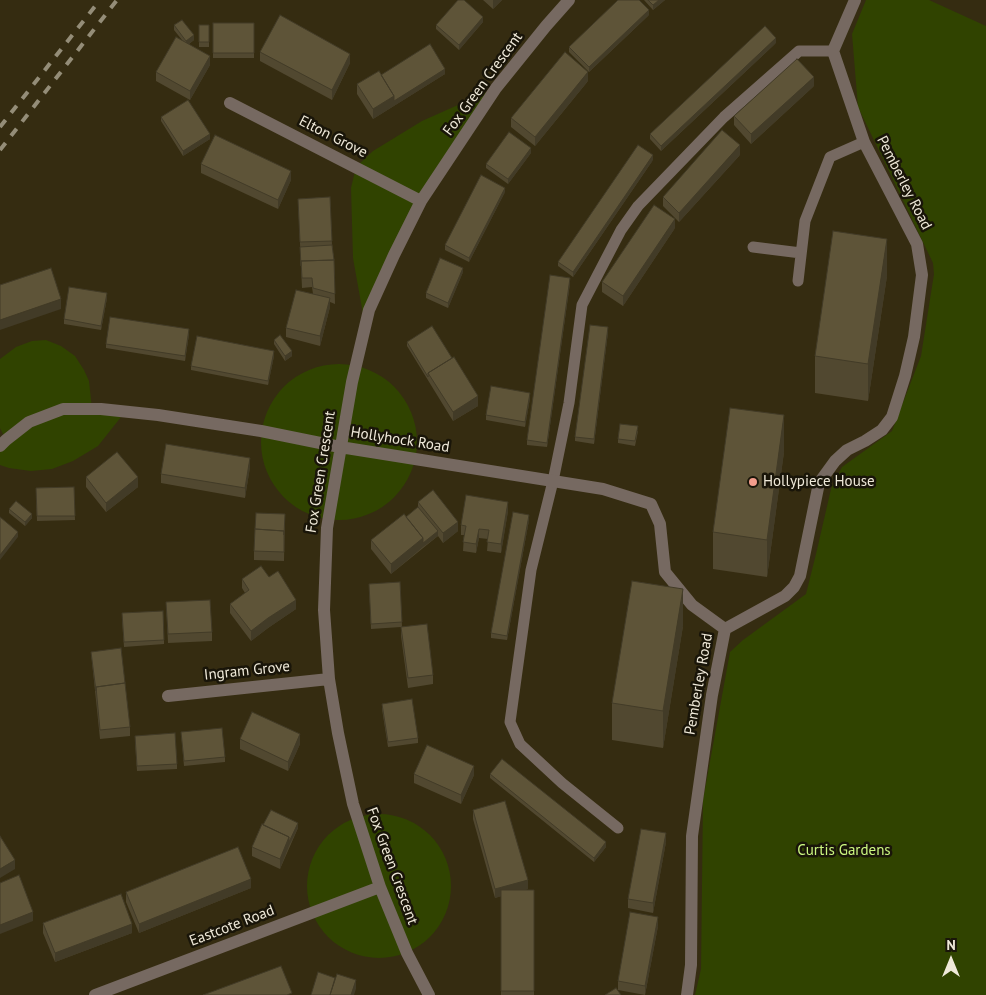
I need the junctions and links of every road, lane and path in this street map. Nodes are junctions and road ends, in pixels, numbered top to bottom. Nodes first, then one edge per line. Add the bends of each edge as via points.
1 (569, 0) edge
2 (855, 0) edge
3 (834, 51) junction
4 (230, 103) dead end
5 (864, 142) junction
6 (422, 201) junction
7 (753, 247) dead end
8 (801, 253) junction
9 (798, 281) dead end
10 (0, 446) edge
11 (340, 446) junction
12 (553, 481) junction
13 (725, 629) junction
14 (329, 679) junction
15 (168, 696) dead end
16 (618, 828) dead end
17 (380, 887) junction
18 (95, 995) edge
19 (429, 995) edge
20 (687, 995) edge

1 - 6 street, Fox Green Crescent via 496,88
2 - 3 street
3 - 5 street, Pemberley Road
3 - 12 lane via 799,52 724,117 638,206 621,230 582,305 569,403
4 - 6 street, Elton Grove
5 - 8 lane via 830,157 805,221
5 - 13 street, Pemberley Road via 917,244 922,275 914,337 904,376 892,417 882,430 847,450 819,483 800,576 794,588
6 - 11 street, Fox Green Crescent via 369,310
7 - 8 lane
8 - 9 lane
10 - 11 street, Hollyhock Road via 29,422 63,409 158,415
11 - 12 street, Hollyhock Road
11 - 14 street, Fox Green Crescent via 326,546 324,610
12 - 13 street, Hollyhock Road via 603,489 651,504 660,524 665,572 692,605
12 - 16 lane via 531,570 510,722 520,744
13 - 20 street, Pemberley Road via 692,836 691,966
14 - 15 street, Ingram Grove
14 - 17 street, Fox Green Crescent via 353,804
17 - 18 street, Eastcote Road
17 - 19 street, Fox Green Crescent via 407,953

